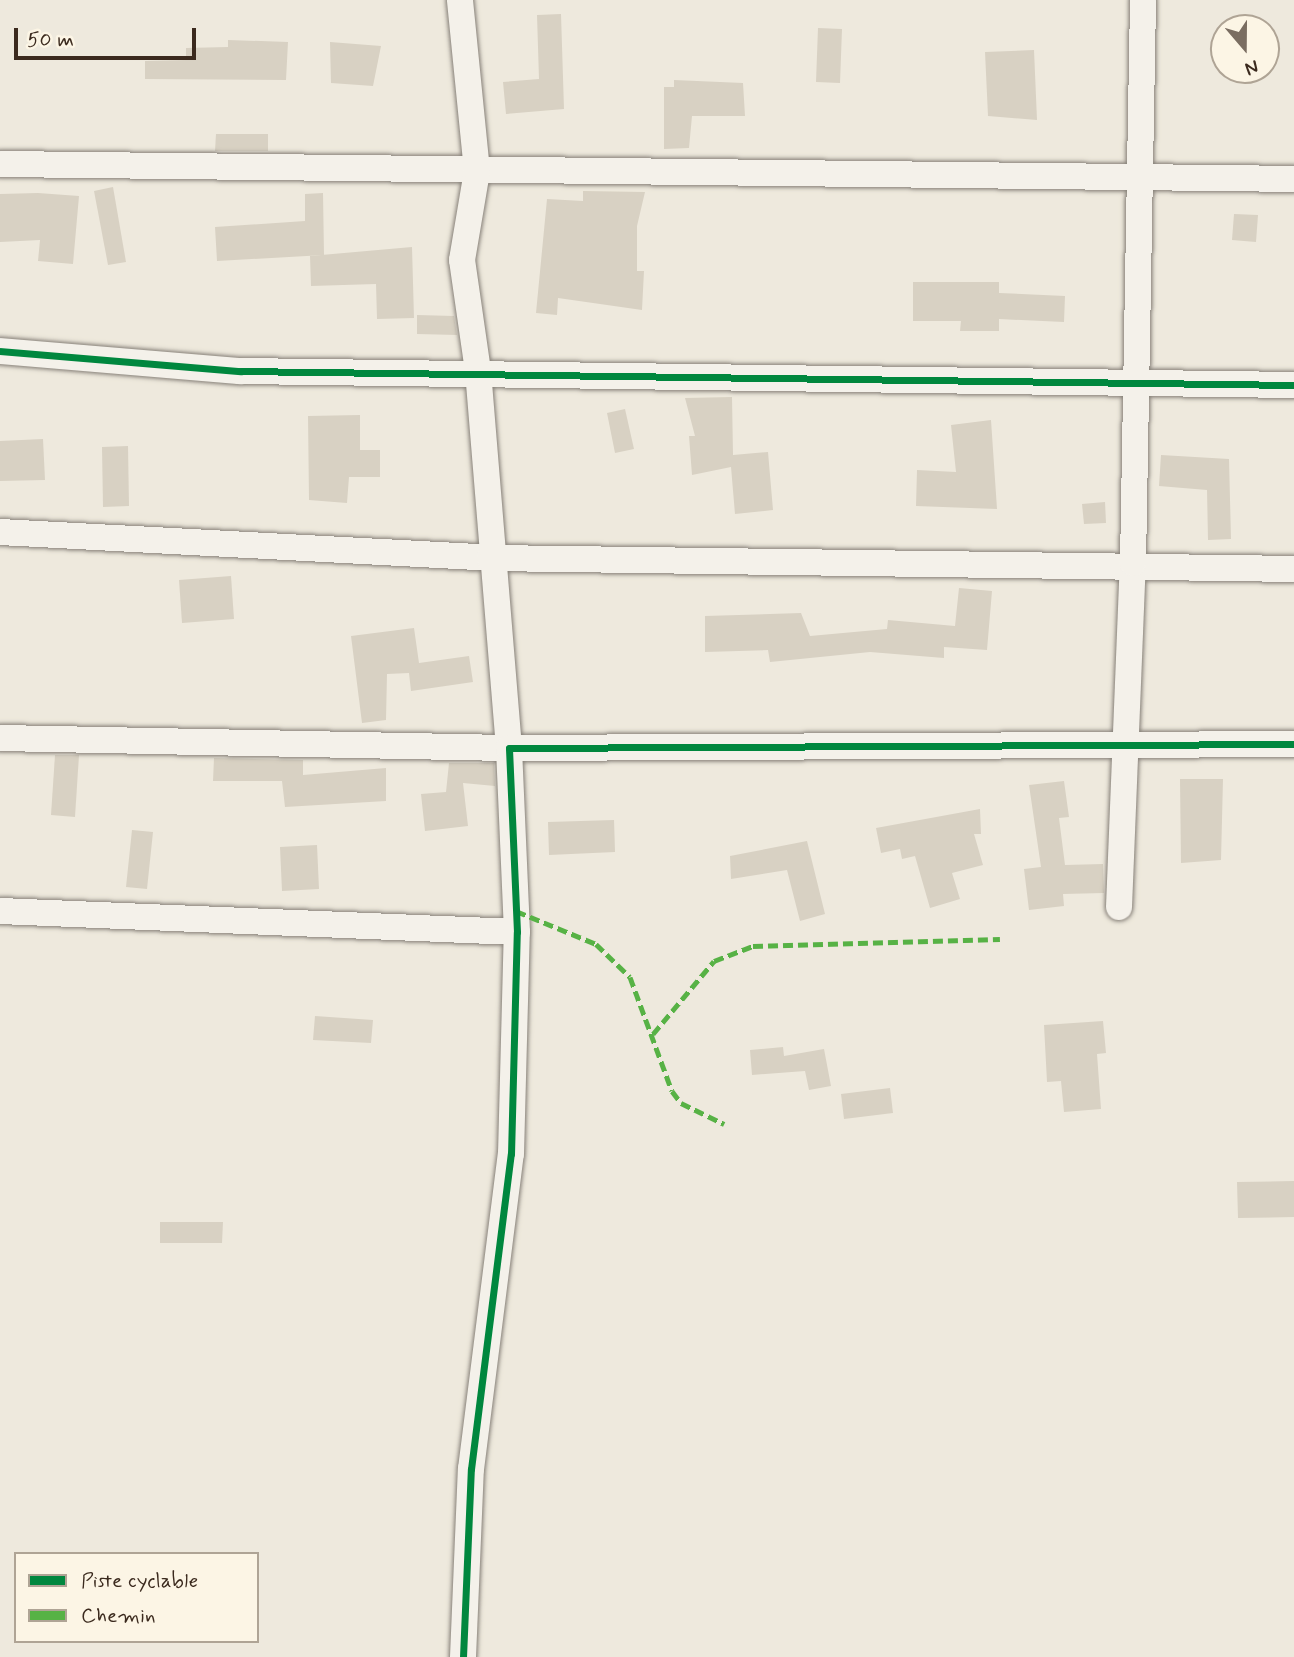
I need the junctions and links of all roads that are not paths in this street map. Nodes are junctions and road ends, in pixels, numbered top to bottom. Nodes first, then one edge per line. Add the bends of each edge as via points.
1 (460, 0) edge
2 (1143, 0) edge
3 (0, 164) edge
4 (477, 171) junction
5 (1137, 179) junction
6 (1294, 179) edge
7 (0, 351) edge
8 (478, 371) junction
9 (1134, 385) junction
10 (1294, 385) edge
11 (0, 532) edge
12 (490, 558) junction
13 (1133, 563) junction
14 (1294, 569) edge
15 (0, 738) edge
16 (1124, 742) junction
17 (1294, 744) edge
18 (509, 748) junction
19 (1119, 906) dead end
20 (0, 911) edge
21 (517, 932) junction
22 (463, 1657) edge

1 - 4 street
2 - 5 street
3 - 4 street
4 - 5 street
4 - 8 street via 462,260
5 - 6 street
5 - 9 street
7 - 8 street via 240,371
8 - 9 street
8 - 12 street
9 - 10 street
9 - 13 street
11 - 12 street
12 - 13 street
12 - 18 street
13 - 14 street
13 - 16 street
15 - 18 street
16 - 17 street
16 - 18 street
16 - 19 street
18 - 21 street
20 - 21 street
21 - 22 street via 511,1154 471,1469

